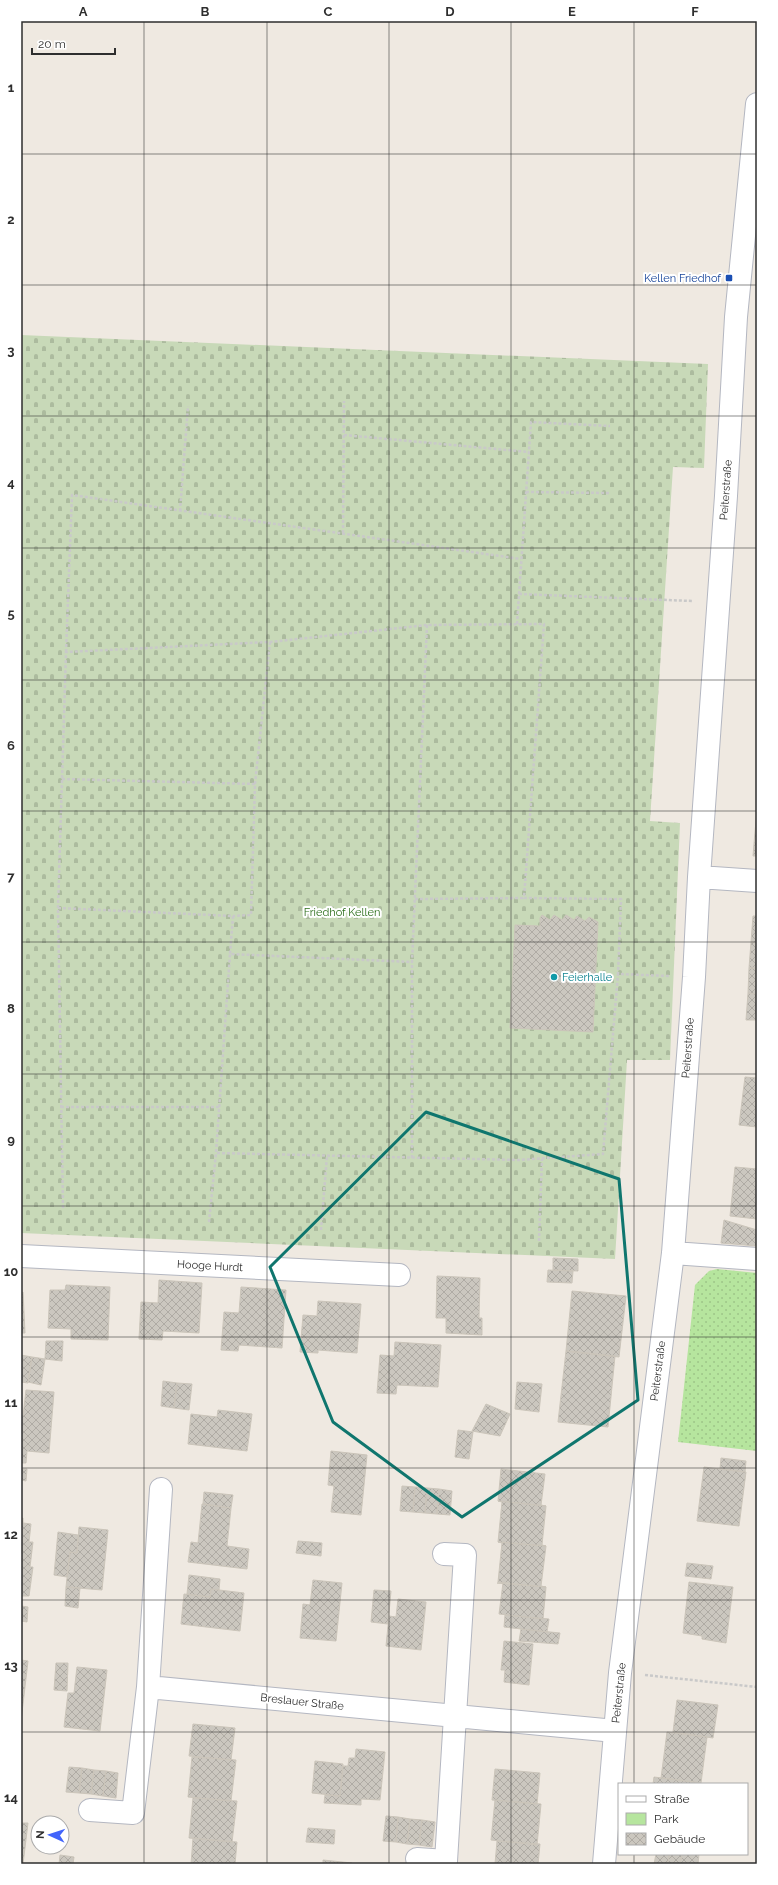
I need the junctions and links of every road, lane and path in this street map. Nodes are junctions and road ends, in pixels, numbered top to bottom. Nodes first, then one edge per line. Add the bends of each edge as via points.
1 (757, 104) edge
2 (344, 401) dead end
3 (188, 406) dead end
4 (610, 426) dead end
5 (344, 435) junction
6 (529, 452) junction
7 (526, 492) junction
8 (609, 492) dead end
9 (180, 511) junction
10 (343, 534) junction
11 (521, 559) junction
12 (519, 594) junction
13 (718, 602) junction
14 (517, 624) junction
15 (427, 625) junction
16 (270, 642) junction
17 (66, 652) junction
18 (62, 779) junction
19 (255, 784) junction
20 (699, 877) junction
21 (757, 881) edge
22 (524, 898) junction
23 (415, 899) junction
24 (58, 908) junction
25 (233, 916) junction
26 (230, 954) junction
27 (412, 962) junction
28 (618, 974) junction
29 (694, 977) junction
30 (62, 1107) junction
31 (219, 1107) junction
32 (216, 1153) junction
33 (327, 1156) junction
34 (412, 1158) junction
35 (542, 1159) junction
36 (63, 1208) dead end
37 (209, 1222) dead end
38 (321, 1230) dead end
39 (539, 1241) dead end
40 (673, 1253) junction
41 (21, 1256) edge
42 (757, 1259) edge
43 (399, 1275) dead end
44 (161, 1489) dead end
45 (444, 1554) dead end
46 (620, 1673) junction
47 (148, 1687) junction
48 (757, 1687) edge
49 (456, 1717) junction
50 (615, 1731) junction
51 (90, 1810) dead end
52 (417, 1859) dead end
53 (604, 1864) edge

1 - 13 street, Peiterstraße via 736,318
2 - 5 path
3 - 9 path
4 - 6 path via 531,422
5 - 6 path
5 - 10 path
6 - 7 path
7 - 8 path
7 - 11 path
9 - 10 path
9 - 17 path via 72,495
10 - 11 path
11 - 12 path
12 - 13 path
12 - 14 path
13 - 20 street, Peiterstraße
14 - 15 path
14 - 22 path via 544,624
15 - 16 path
15 - 23 path
16 - 17 path
16 - 19 path
17 - 18 path
18 - 19 path
18 - 24 path
19 - 25 path via 252,915
20 - 21 street
20 - 29 street, Peiterstraße
22 - 23 path
22 - 28 path via 621,899
23 - 27 path
24 - 25 path
24 - 30 path
25 - 26 path
26 - 27 path
26 - 31 path
27 - 34 path
28 - 29 path
28 - 35 path via 603,1154
29 - 40 street, Peiterstraße
30 - 31 path
30 - 36 path
31 - 32 path
32 - 33 path
32 - 37 path
33 - 34 path
33 - 38 path
34 - 35 path
35 - 39 path
40 - 42 street
40 - 46 street, Peiterstraße
41 - 43 street, Hooge Hurdt
44 - 47 street
45 - 49 street via 465,1555
46 - 48 path
46 - 50 street, Peiterstraße
47 - 49 street, Breslauer Straße
47 - 51 street via 132,1813
49 - 50 street, Breslauer Straße
49 - 52 street via 446,1861
50 - 53 street, Peiterstraße

